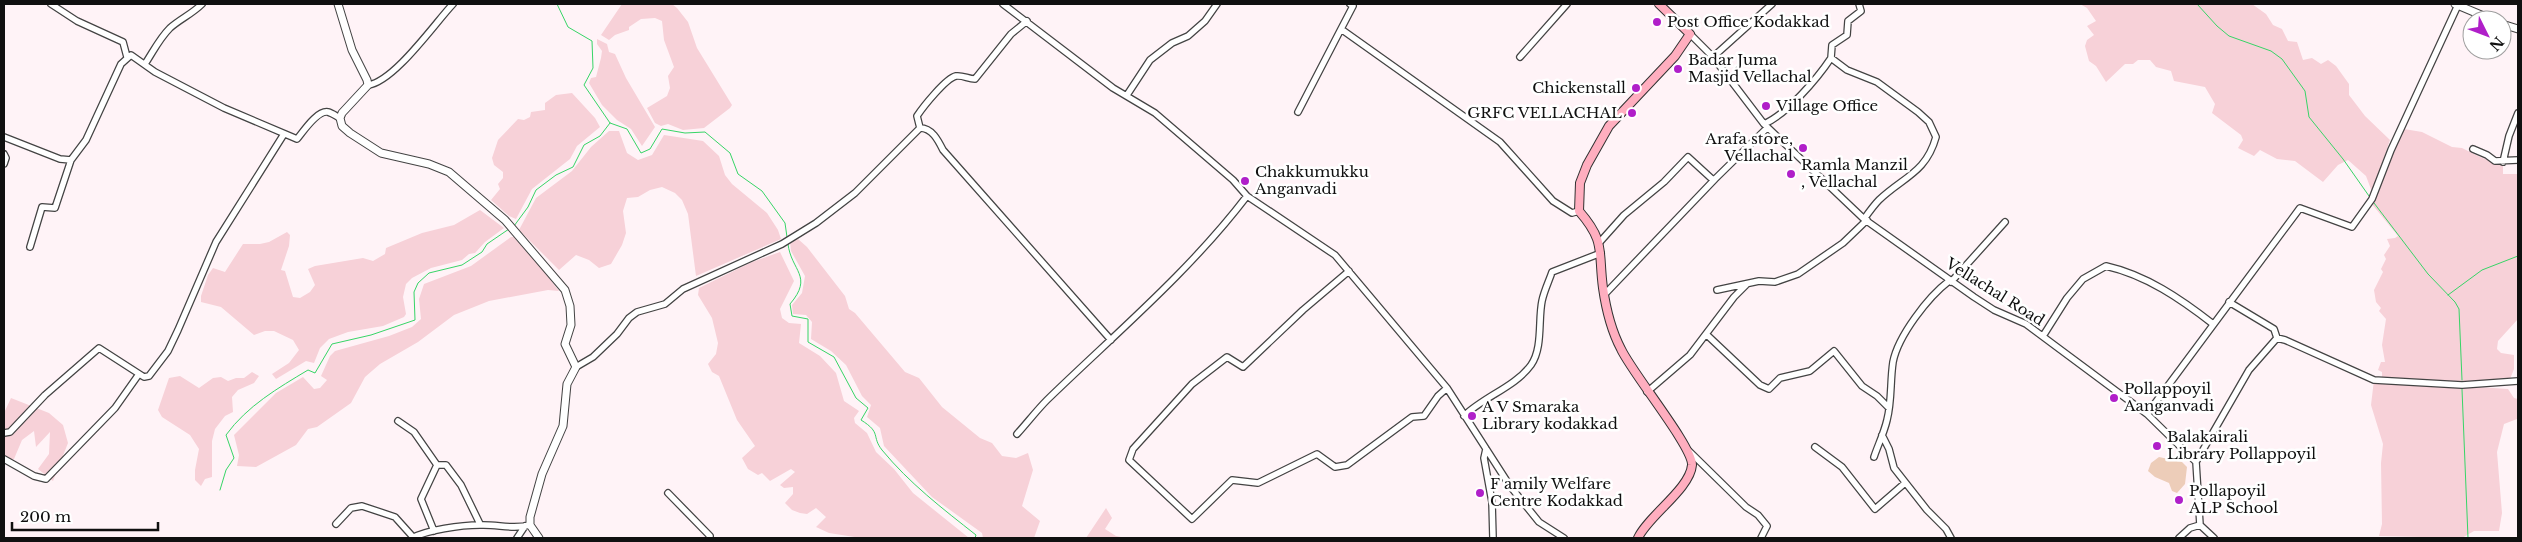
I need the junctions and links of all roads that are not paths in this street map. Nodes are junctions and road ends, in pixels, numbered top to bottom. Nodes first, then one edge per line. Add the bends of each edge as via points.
1 (51, 4) edge
2 (202, 4) edge
3 (338, 4) edge
4 (453, 4) edge
5 (1003, 4) edge
6 (1217, 4) edge
7 (1353, 4) edge
8 (1566, 4) edge
9 (1659, 4) edge
10 (1772, 4) edge
11 (1859, 4) edge
12 (2457, 4) edge
13 (2471, 10) edge
14 (1027, 21) junction
15 (1340, 29) junction
16 (1690, 34) junction
17 (127, 57) junction
18 (1713, 57) junction
19 (1520, 58) dead end
20 (1831, 58) junction
21 (145, 64) junction
22 (368, 85) junction
23 (1127, 96) junction
24 (1298, 112) dead end
25 (2518, 113) edge
26 (340, 118) junction
27 (1766, 126) junction
28 (920, 128) junction
29 (284, 134) junction
30 (4, 137) edge
31 (2473, 149) dead end
32 (4, 154) edge
33 (71, 160) junction
34 (2518, 160) edge
35 (2503, 162) junction
36 (4, 164) edge
37 (1715, 179) junction
38 (1247, 196) junction
39 (1579, 211) junction
40 (1866, 219) junction
41 (2005, 222) dead end
42 (1599, 243) junction
43 (30, 247) dead end
44 (1601, 253) junction
45 (1349, 271) junction
46 (1950, 281) junction
47 (1748, 284) junction
48 (1717, 290) dead end
49 (1604, 295) junction
50 (2229, 302) junction
51 (2213, 324) junction
52 (1707, 335) junction
53 (2043, 336) junction
54 (2277, 338) junction
55 (1111, 340) junction
56 (576, 367) junction
57 (139, 374) junction
58 (2518, 381) edge
59 (1447, 388) junction
60 (1647, 392) junction
61 (1889, 408) junction
62 (2147, 414) junction
63 (1464, 416) junction
64 (398, 421) dead end
65 (4, 433) edge
66 (1017, 434) dead end
67 (1882, 435) junction
68 (1486, 448) junction
69 (1815, 448) dead end
70 (1688, 449) junction
71 (1874, 457) dead end
72 (4, 459) edge
73 (2196, 462) junction
74 (437, 464) junction
75 (1906, 483) junction
76 (668, 493) dead end
77 (336, 524) dead end
78 (480, 524) junction
79 (2200, 525) junction
80 (527, 526) junction
81 (434, 531) junction
82 (412, 538) edge
83 (517, 538) edge
84 (539, 538) edge
85 (709, 538) edge
86 (1493, 538) edge
87 (1564, 538) edge
88 (1638, 538) edge
89 (1761, 538) edge
90 (1951, 538) edge
91 (2179, 538) edge
92 (2214, 538) edge

1 - 17 street via 77,21 123,42
2 - 21 street via 171,27
3 - 22 street via 352,50
4 - 22 street via 433,30 386,77
5 - 14 street
6 - 23 street via 1205,21 1188,36 1172,43 1150,60
7 - 15 street
8 - 19 street
9 - 16 main road
10 - 18 street
11 - 20 street via 1861,12 1848,21 1847,35 1832,45
12 - 13 street
12 - 50 street via 2372,199 2352,227 2300,208
14 - 23 street
14 - 28 street via 1011,34 975,79 953,76 918,116
15 - 24 street
15 - 39 street via 1500,142 1553,201 1572,213
16 - 18 street, Vellachal Road
16 - 39 main road via 1675,56 1609,126 1580,184
17 - 21 street via 131,55
17 - 33 street via 86,140
18 - 27 street, Vellachal Road
20 - 27 street via 1788,107
20 - 40 street via 1847,70 1877,82 1918,112 1929,122 1936,137 1933,149 1915,173 1879,200
21 - 29 street via 154,72 224,108
22 - 26 street
23 - 38 street via 1155,113 1233,180
25 - 35 street
26 - 29 street via 324,112 297,139
26 - 56 street via 342,126 350,133 381,153 449,172 509,224 565,290 571,325 565,344
27 - 37 street
27 - 40 street, Vellachal Road
28 - 55 street via 926,128 934,135 943,150
28 - 56 street via 841,205 785,242 683,289 665,304 638,312 593,357
29 - 57 street via 216,242 168,351 149,376
30 - 33 street via 60,159
31 - 35 street
32 - 36 street
33 - 43 street via 55,208 42,206
34 - 35 street
37 - 42 street via 1688,157 1658,188 1624,215
37 - 49 street
38 - 45 street via 1335,254
38 - 55 street via 1227,223
39 - 42 main road
40 - 46 street, Vellachal Road
40 - 47 street via 1837,247 1798,274 1775,282
41 - 46 street
42 - 44 main road
44 - 49 main road
44 - 63 street via 1552,272 1542,299 1537,346 1531,364 1518,378 1477,403
45 - 59 street
45 - 59 street via 1243,367 1227,358 1205,372 1133,449 1128,460 1192,519 1232,480 1258,483 1317,454 1335,467 1347,465 1412,417 1424,416
46 - 53 street, Vellachal Road via 1994,310 2026,324
46 - 61 street via 1921,311 1900,340 1894,360
47 - 48 street
47 - 52 street via 1734,297
49 - 60 main road via 1618,343
50 - 51 street
50 - 54 street via 2274,329
51 - 53 street via 2146,280 2106,266 2083,279
51 - 62 street
52 - 60 street via 1674,370
52 - 61 street via 1760,385 1769,389 1780,378 1810,371 1834,351 1862,386
53 - 62 street, Vellachal Road
54 - 58 street via 2374,380 2462,385
54 - 73 street via 2249,370
55 - 66 street via 1046,401
56 - 80 street via 568,384 563,426 542,474
57 - 65 street via 99,348 44,395 10,432
57 - 72 street via 115,408 46,479
59 - 63 street
60 - 70 main road
61 - 67 street
62 - 73 street, Vellachal Road
63 - 68 street
64 - 74 street via 414,432
67 - 71 street
67 - 75 street via 1894,468
68 - 86 street via 1484,458 1492,502
68 - 87 street via 1510,486 1539,522
69 - 75 street via 1842,467 1875,509
70 - 88 main road via 1692,465 1684,481
70 - 89 street via 1758,515 1767,526
73 - 79 street
74 - 78 street via 446,465 461,485
74 - 81 street via 421,499
75 - 90 street
76 - 85 street via 697,521
77 - 82 street via 351,508 362,506 395,517
78 - 80 street via 510,528
78 - 81 street
79 - 91 street via 2190,528
79 - 92 street
80 - 83 street
80 - 84 street
81 - 82 street

